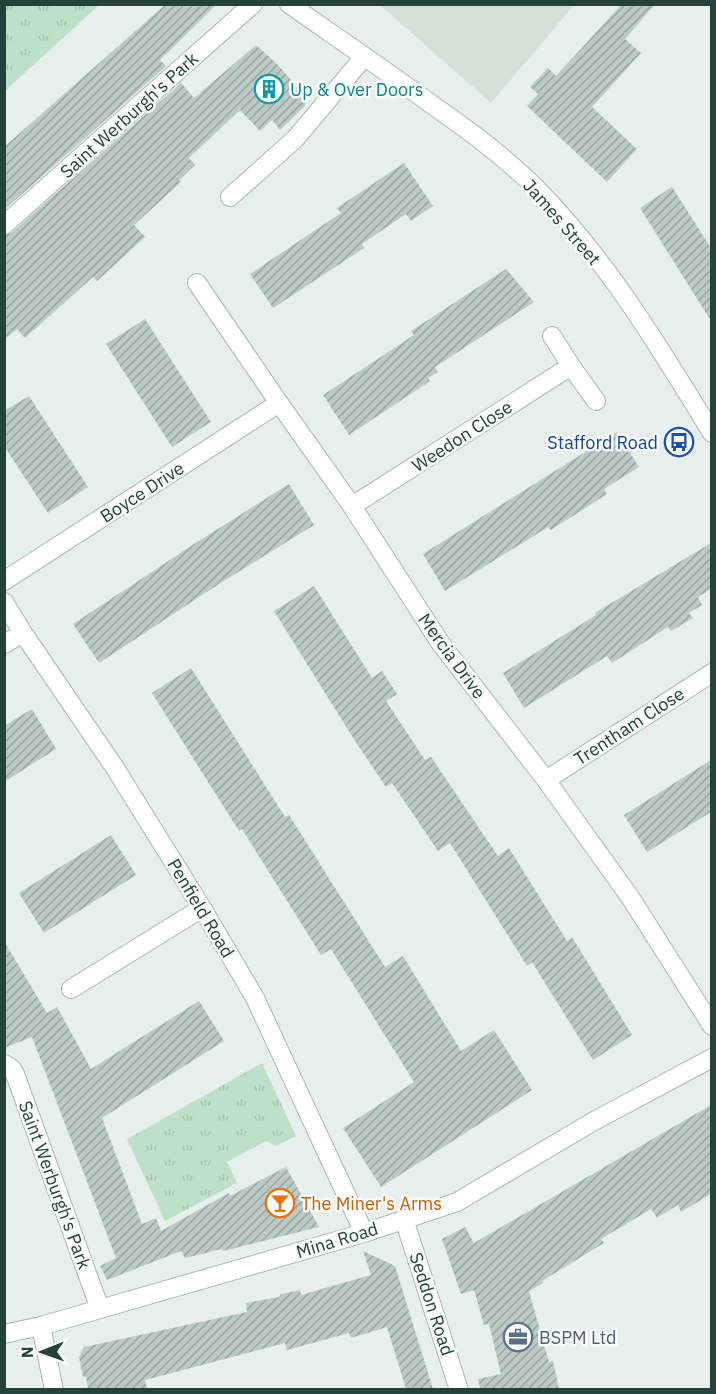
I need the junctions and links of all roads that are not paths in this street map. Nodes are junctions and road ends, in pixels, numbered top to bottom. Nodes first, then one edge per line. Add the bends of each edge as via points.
1 (253, 4) edge
2 (289, 4) edge
3 (364, 57) junction
4 (230, 197) dead end
5 (4, 225) edge
6 (197, 283) dead end
7 (552, 336) dead end
8 (571, 366) junction
9 (596, 402) dead end
10 (279, 403) junction
11 (711, 433) edge
12 (352, 506) junction
13 (4, 580) edge
14 (4, 602) edge
15 (23, 633) junction
16 (4, 644) edge
17 (711, 673) edge
18 (546, 780) junction
19 (202, 908) junction
20 (71, 989) dead end
21 (711, 1026) edge
22 (711, 1058) edge
23 (4, 1064) edge
24 (404, 1219) junction
25 (364, 1233) junction
26 (100, 1309) junction
27 (41, 1326) junction
28 (4, 1334) edge
29 (54, 1389) edge
30 (459, 1389) edge

1 - 5 street, Saint Werburgh's Park
2 - 3 street, James Street
3 - 4 street via 295,139
3 - 11 street, James Street via 481,140 537,189 619,289
6 - 10 street, Mercia Drive
7 - 8 street
8 - 9 street
8 - 12 street, Weedon Close
10 - 12 street, Mercia Drive
10 - 13 street, Boyce Drive
12 - 18 street, Mercia Drive via 441,644
14 - 15 street, Penfield Road
15 - 16 street
15 - 19 street, Penfield Road via 115,768
17 - 18 street, Trentham Close
18 - 21 street, Mercia Drive via 630,897
19 - 20 street
19 - 25 street, Penfield Road via 255,998
22 - 24 street, Mina Road via 457,1202
23 - 26 street, Saint Werburgh's Park via 15,1074
24 - 25 street, Mina Road
24 - 30 street, Seddon Road
25 - 26 street, Mina Road
26 - 27 street, Mina Road
27 - 28 street, Mina Road
27 - 29 street

